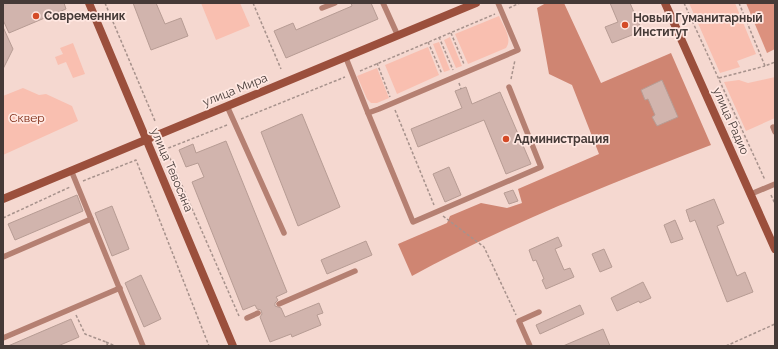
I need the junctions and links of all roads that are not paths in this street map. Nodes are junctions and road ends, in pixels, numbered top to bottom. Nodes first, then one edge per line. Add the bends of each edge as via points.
1 (90, 3) edge
2 (335, 3) edge
3 (383, 3) edge
4 (476, 3) edge
5 (498, 3) edge
6 (665, 3) edge
7 (322, 8) dead end
8 (398, 36) junction
9 (346, 58) junction
10 (509, 87) road end
11 (227, 106) junction
12 (368, 113) junction
13 (146, 140) junction
14 (71, 170) junction
15 (775, 184) edge
16 (751, 194) junction
17 (3, 199) edge
18 (91, 219) junction
19 (284, 233) dead end
20 (775, 249) edge
21 (3, 257) edge
22 (355, 271) dead end
23 (120, 288) junction
24 (279, 304) dead end
25 (539, 312) dead end
26 (258, 313) dead end
27 (247, 318) dead end
28 (3, 338) edge
29 (144, 346) edge
30 (234, 346) edge
31 (530, 346) edge

1 - 13 main road, улица Тевосяна
2 - 7 lane
3 - 8 lane
4 - 8 main road, улица Мира
5 - 12 lane via 518,50
6 - 16 main road, улица Радио
8 - 9 main road, улица Мира
9 - 11 main road, улица Мира
9 - 12 lane
10 - 12 lane via 540,167 413,222
11 - 13 main road, улица Мира
11 - 19 lane
13 - 14 main road, улица Мира
13 - 30 main road, улица Тевосяна
14 - 17 main road, улица Мира
14 - 18 lane
15 - 16 lane
16 - 20 main road, улица Радио
18 - 21 lane
18 - 23 lane
22 - 24 lane
23 - 28 lane
23 - 29 lane
25 - 31 lane via 519,321
26 - 27 lane

